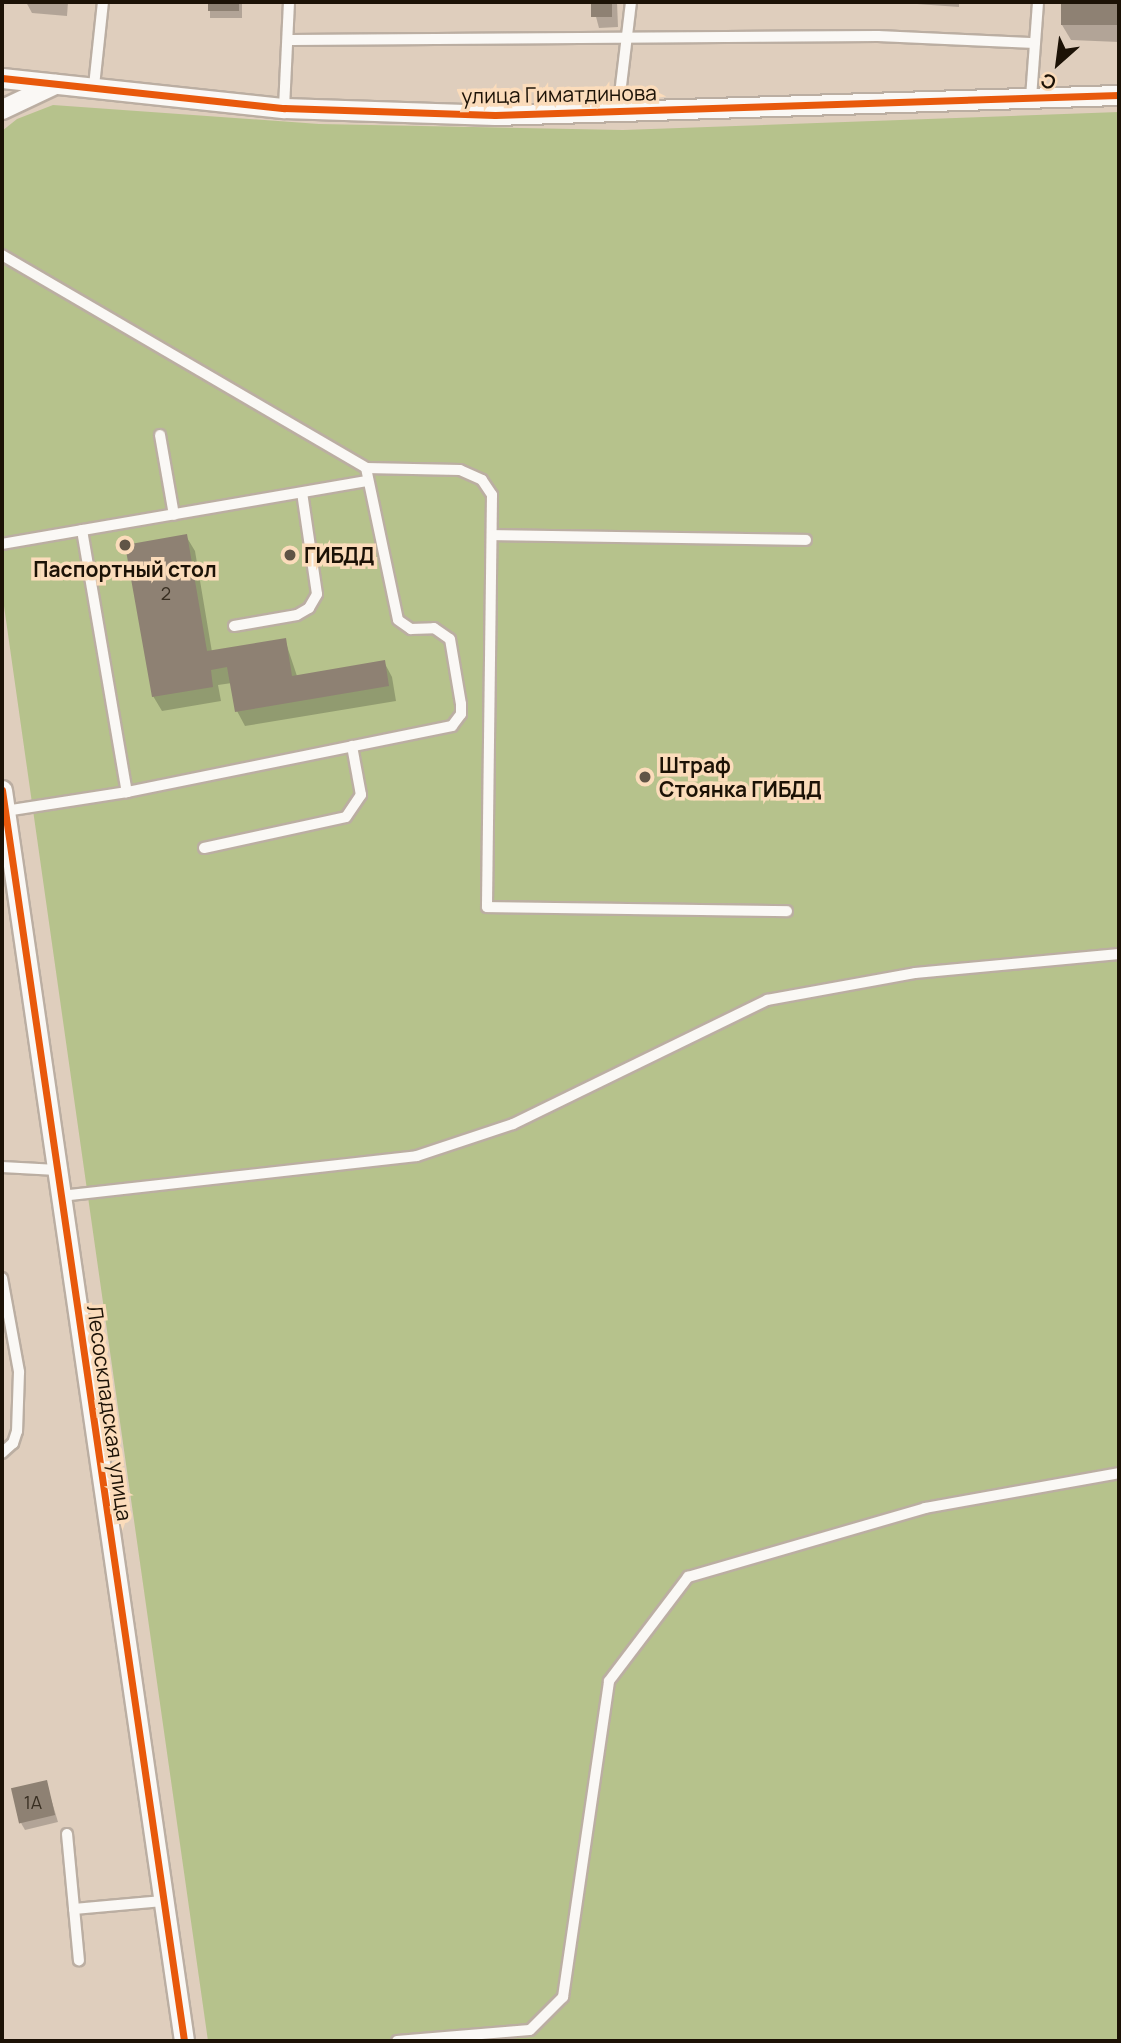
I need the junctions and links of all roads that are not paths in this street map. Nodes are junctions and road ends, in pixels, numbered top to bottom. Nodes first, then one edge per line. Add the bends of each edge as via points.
1 (103, 2) edge
2 (289, 2) edge
3 (631, 2) edge
4 (1038, 2) edge
5 (630, 36) junction
6 (290, 40) junction
7 (1035, 43) junction
8 (2, 78) edge
9 (56, 83) junction
10 (94, 86) junction
11 (1119, 95) edge
12 (1031, 98) junction
13 (2, 108) edge
14 (284, 108) junction
15 (618, 111) junction
16 (2, 255) edge
17 (160, 435) dead end
18 (366, 468) junction
19 (368, 481) junction
20 (302, 493) junction
21 (174, 514) junction
22 (82, 530) junction
23 (492, 536) junction
24 (806, 540) dead end
25 (2, 544) edge
26 (234, 626) dead end
27 (352, 746) junction
28 (2, 790) edge
29 (127, 792) junction
30 (5, 811) junction
31 (204, 848) dead end
32 (787, 911) dead end
33 (1119, 954) edge
34 (2, 1167) edge
35 (57, 1170) junction
36 (61, 1196) junction
37 (2, 1278) edge
38 (2, 1453) edge
39 (1119, 1473) edge
40 (67, 1834) dead end
41 (163, 1901) junction
42 (74, 1909) junction
43 (79, 1960) dead end
44 (184, 2041) edge
45 (397, 2041) edge

1 - 10 lane
2 - 6 lane
3 - 5 lane
4 - 7 lane
5 - 6 lane
5 - 7 lane via 878,36
5 - 15 lane
6 - 14 lane
7 - 12 lane
8 - 9 street, улица Гиматдинова
9 - 10 street, улица Гиматдинова
9 - 13 street
10 - 14 street, улица Гиматдинова
11 - 12 street, улица Гиматдинова
12 - 15 street, улица Гиматдинова
14 - 15 street, улица Гиматдинова via 495,116
16 - 18 lane
17 - 21 lane
18 - 19 lane
18 - 23 lane via 472,473 492,495
19 - 20 lane
19 - 27 lane via 398,621 411,629 434,628 450,639 461,714 452,726
20 - 21 lane
20 - 26 lane via 317,594 309,608 297,615
21 - 22 lane
22 - 25 lane
22 - 29 lane
23 - 24 lane
23 - 32 lane via 487,906
27 - 29 lane
27 - 31 lane via 362,795 346,817
28 - 30 street, Лесоскладская улица
29 - 30 lane
30 - 35 street, Лесоскладская улица
33 - 36 lane via 915,973 767,1000 513,1124 417,1156
34 - 35 lane
35 - 36 street, Лесоскладская улица
36 - 41 street, Лесоскладская улица
37 - 38 lane via 19,1372 17,1431
39 - 45 lane via 925,1508 688,1577 609,1681 563,1997 530,2030
40 - 42 lane
41 - 42 lane
41 - 44 street, Лесоскладская улица
42 - 43 lane

